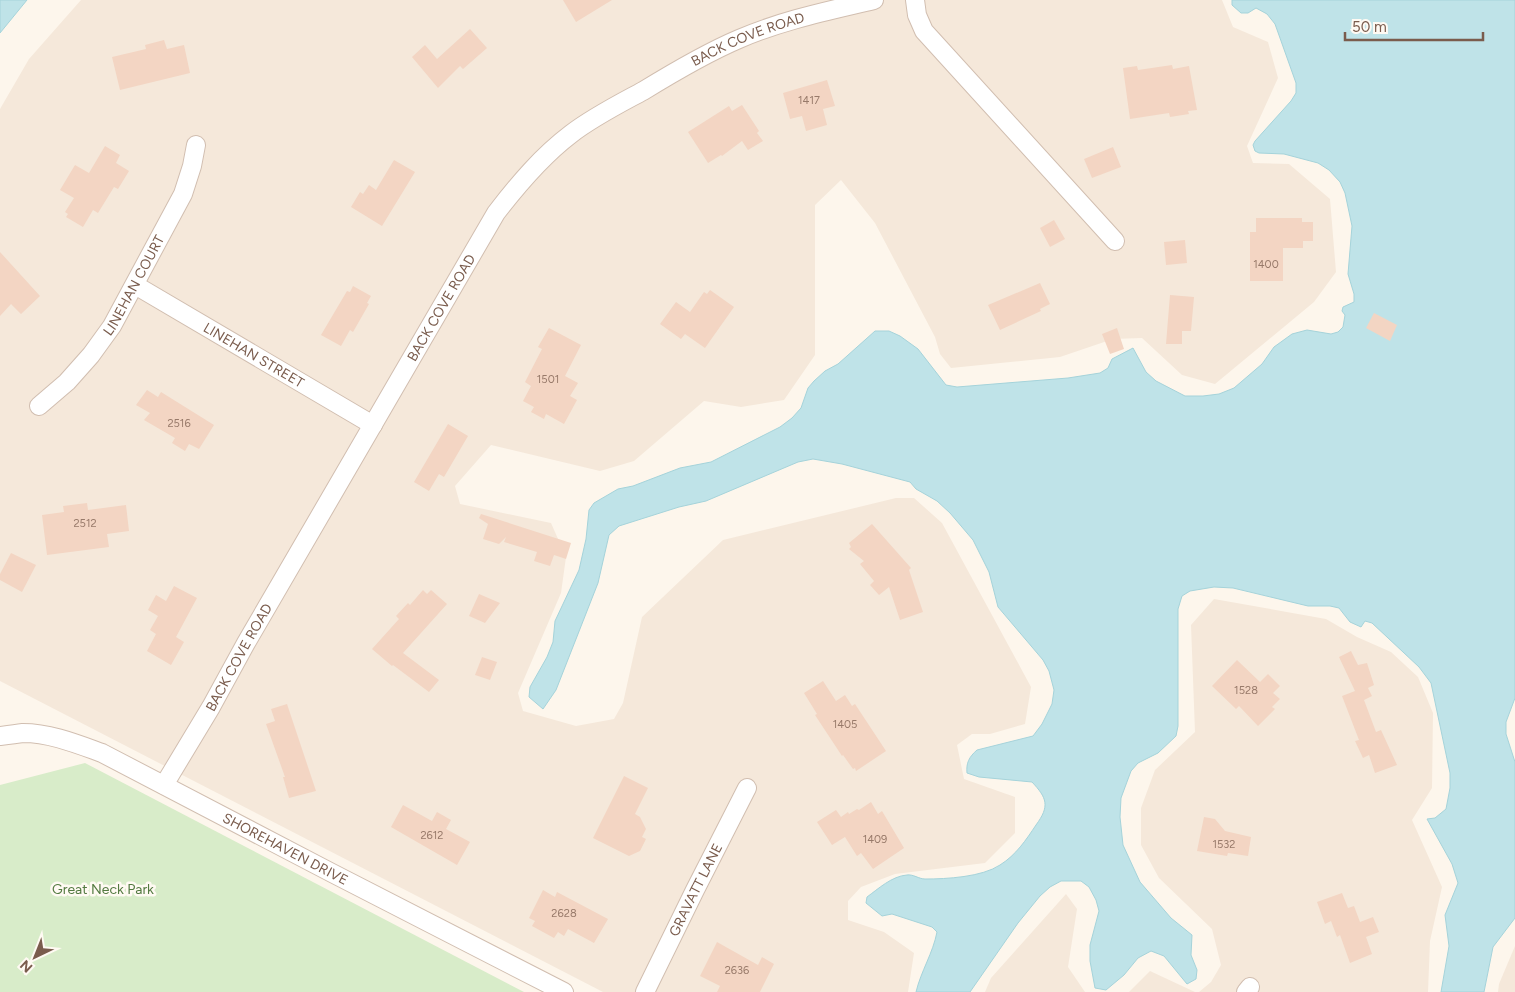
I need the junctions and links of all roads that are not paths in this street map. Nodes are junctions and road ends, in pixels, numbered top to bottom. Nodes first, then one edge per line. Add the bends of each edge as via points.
1 (874, 0) edge
2 (914, 0) edge
3 (196, 145) dead end
4 (1115, 241) dead end
5 (135, 285) junction
6 (39, 406) dead end
7 (373, 425) junction
8 (0, 736) edge
9 (164, 786) junction
10 (747, 788) dead end
11 (564, 992) edge
12 (645, 992) edge

1 - 7 street, BACK COVE ROAD via 785,22 724,45 572,133 518,183 496,213
2 - 4 street via 924,31
3 - 5 street, LINEHAN COURT via 183,194
5 - 6 street, LINEHAN COURT via 91,355
5 - 7 street, LINEHAN STREET
7 - 9 street, BACK COVE ROAD
8 - 9 street, SHOREHAVEN DRIVE via 41,734 72,742 102,753
9 - 11 street, SHOREHAVEN DRIVE
10 - 12 street, GRAVATT LANE

